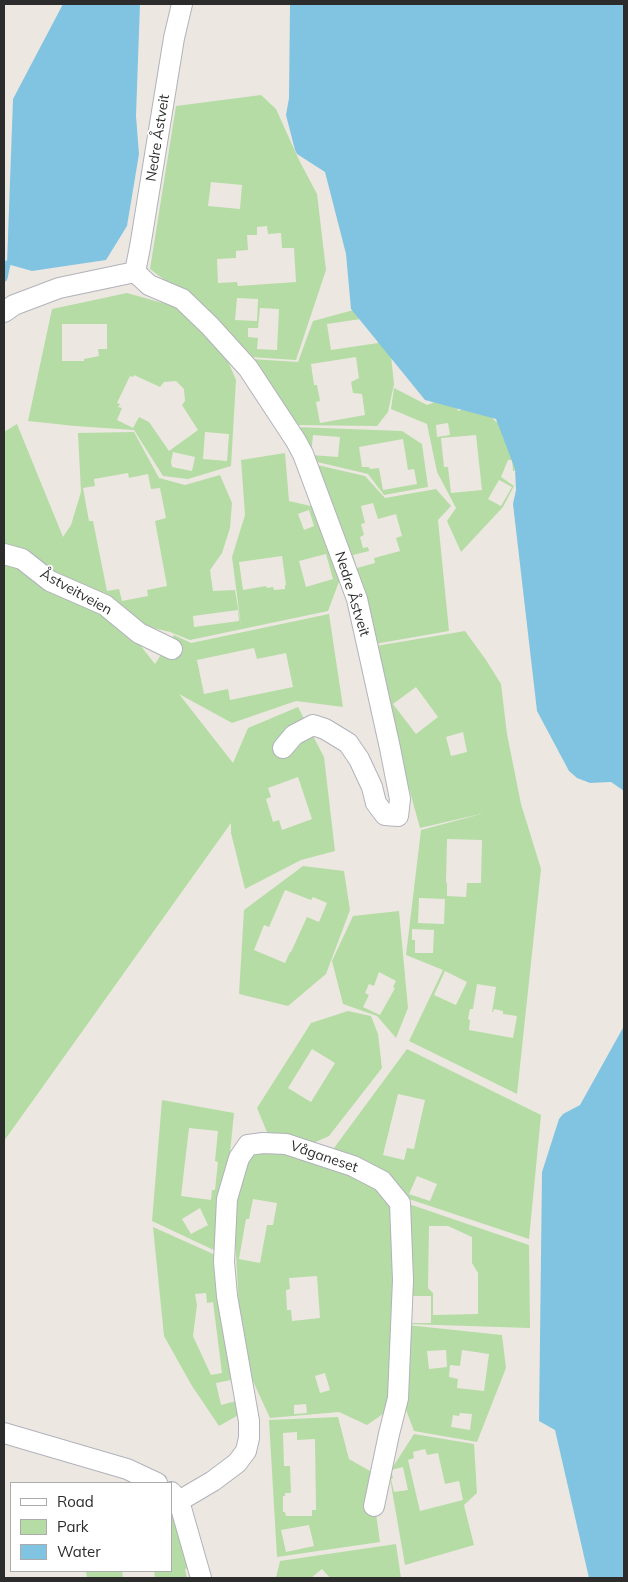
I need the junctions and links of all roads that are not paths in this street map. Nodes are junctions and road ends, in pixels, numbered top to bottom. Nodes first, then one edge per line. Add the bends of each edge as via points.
1 (182, 4) edge
2 (135, 272) junction
3 (4, 312) edge
4 (4, 554) edge
5 (172, 649) dead end
6 (283, 748) dead end
7 (4, 1433) edge
8 (155, 1482) edge
9 (175, 1496) edge
10 (374, 1506) dead end
11 (201, 1578) edge

1 - 2 street, Nedre Åstveit
2 - 3 street via 59,288
2 - 6 street, Nedre Åstveit via 149,285 182,299 210,326 248,368 303,454 357,599 400,799 398,816 385,815 376,803 359,759 348,743 333,734 313,725 294,736
4 - 5 street, Åstveitveien via 22,560 50,581 105,605 139,633
7 - 8 street via 127,1468
9 - 10 street, Våganeset via 214,1481 237,1463 250,1438 227,1296 224,1262 227,1199 239,1158 248,1145 280,1143 353,1166 382,1181 400,1203 403,1280 398,1398
9 - 11 street

